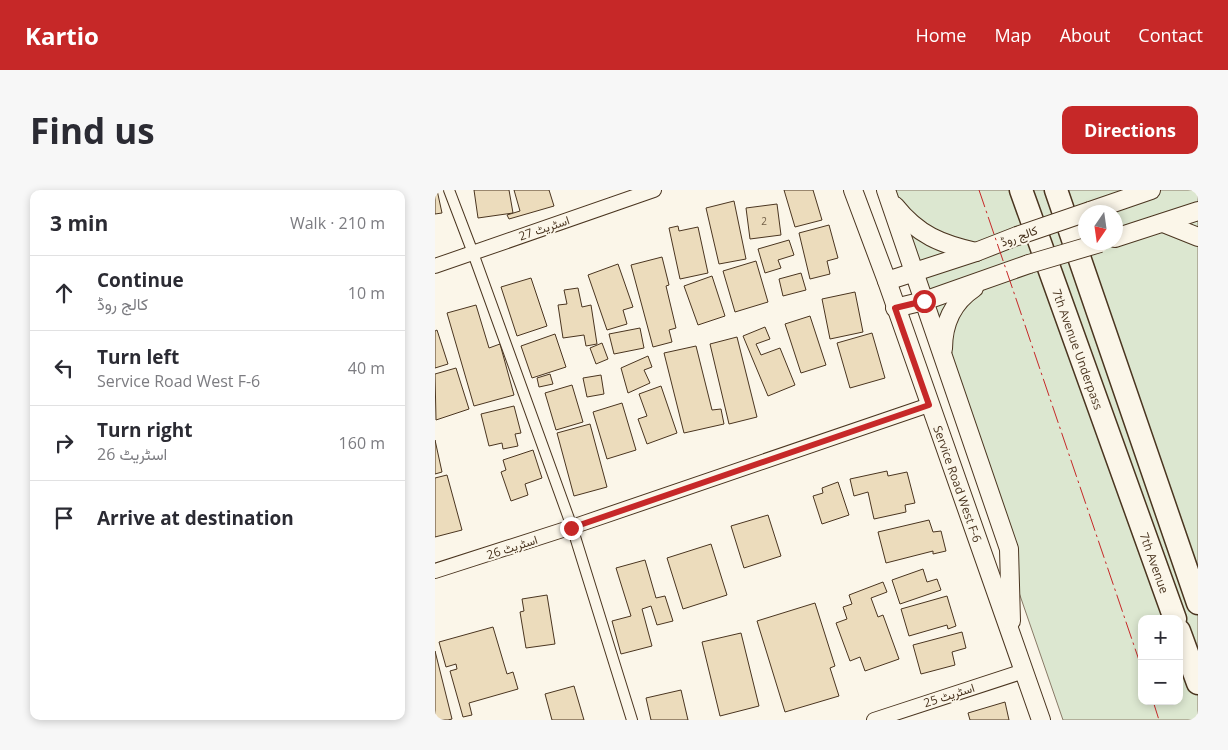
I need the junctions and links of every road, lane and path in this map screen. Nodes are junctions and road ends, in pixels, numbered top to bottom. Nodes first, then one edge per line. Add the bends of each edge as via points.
1 (449, 190) edge
2 (653, 190) edge
3 (853, 190) edge
4 (1021, 190) edge
5 (1056, 190) edge
6 (1151, 190) edge
7 (887, 194) edge
8 (1198, 211) edge
9 (1163, 223) junction
10 (1123, 236) edge
11 (1198, 237) edge
12 (1078, 250) edge
13 (976, 252) junction
14 (473, 253) junction
15 (435, 266) edge
16 (915, 273) junction
17 (887, 282) junction
18 (982, 282) junction
19 (924, 301) junction
20 (895, 308) junction
21 (943, 356) junction
22 (929, 405) junction
23 (1135, 507) joint
24 (571, 528) junction
25 (435, 571) edge
26 (1198, 603) edge
27 (1174, 615) edge
28 (1012, 638) junction
29 (1183, 642) edge
30 (1024, 670) junction
31 (1198, 683) edge
32 (632, 720) edge
33 (874, 720) edge
34 (1041, 720) edge

1 - 14 street
2 - 14 street, اسٹریٹ 27
3 - 17 street, Service Road West F-6
4 - 23 main road, 7th Avenue Underpass
5 - 26 main road
6 - 13 street, کالج روڈ, bridge
7 - 13 street via 905,218 926,235 950,246
7 - 16 street, Service Road West F-6
8 - 9 street
9 - 10 street
9 - 11 street
12 - 18 street, bridge
13 - 16 street, کالج روڈ
14 - 15 street, اسٹریٹ 27
14 - 24 street
16 - 17 street, کالج روڈ
16 - 19 street, Service Road West F-6
17 - 20 street, Service Road West F-6
18 - 19 street
18 - 21 street via 964,295 950,313 943,334
19 - 20 street
19 - 21 street, Service Road West F-6
20 - 22 street, Service Road West F-6
21 - 28 street, Service Road West F-6 via 1009,549
22 - 24 street, اسٹریٹ 26
22 - 28 street, Service Road West F-6
23 - 27 main road, 7th Avenue
24 - 25 street, اسٹریٹ 26
24 - 32 street
28 - 30 street, Service Road West F-6
29 - 31 main road
30 - 33 street, اسٹریٹ 25
30 - 34 street, Service Road West F-6

